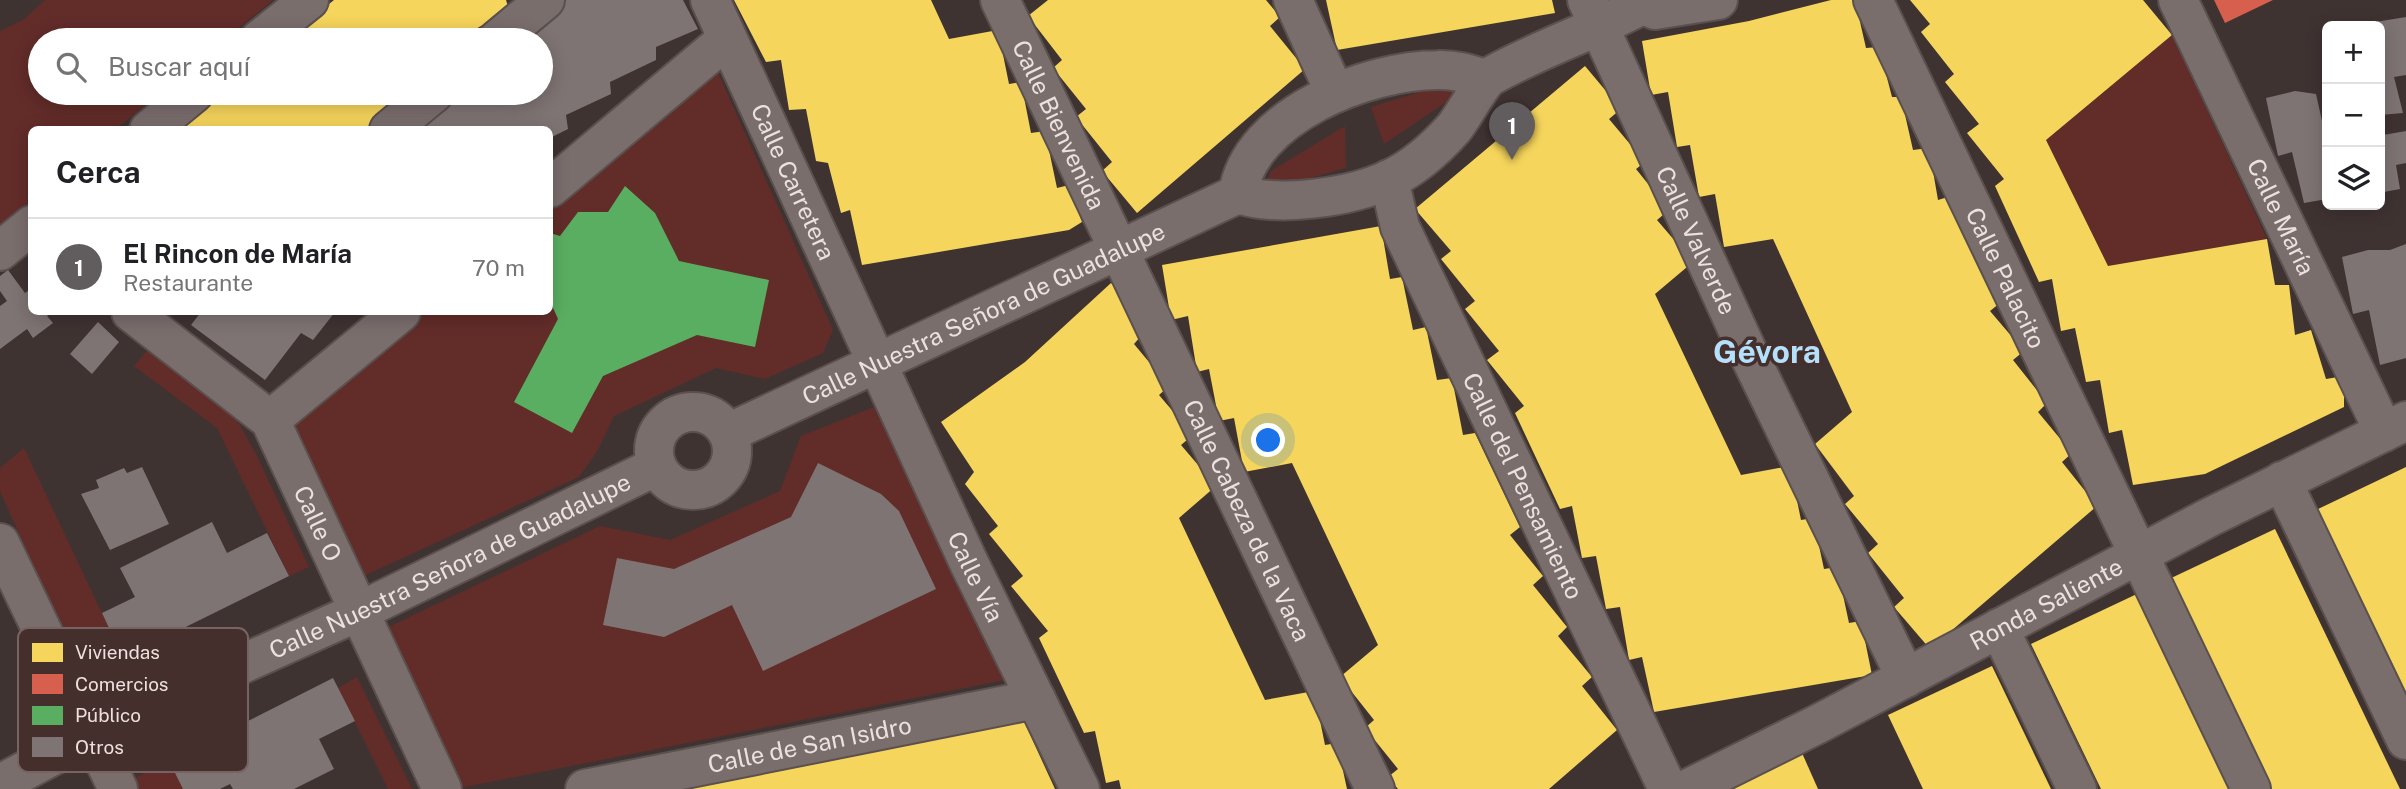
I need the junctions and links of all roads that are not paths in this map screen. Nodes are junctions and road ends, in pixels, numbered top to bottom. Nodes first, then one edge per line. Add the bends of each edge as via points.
1 (309, 0) edge
2 (545, 0) edge
3 (710, 0) edge
4 (999, 0) edge
5 (1293, 0) edge
6 (1718, 0) edge
7 (1873, 0) edge
8 (2178, 0) edge
9 (1644, 2) edge
10 (1594, 14) edge
11 (274, 28) edge
12 (511, 28) edge
13 (727, 39) junction
14 (1485, 79) junction
15 (1335, 93) junction
16 (179, 105) edge
17 (419, 105) edge
18 (154, 126) edge
19 (394, 126) edge
20 (1390, 179) junction
21 (553, 185) edge
22 (1238, 194) junction
23 (1119, 250) junction
24 (397, 315) edge
25 (151, 317) edge
26 (876, 364) junction
27 (271, 420) junction
28 (2395, 427) edge
29 (728, 433) junction
30 (657, 466) junction
31 (2282, 481) junction
32 (0, 543) edge
33 (2138, 555) junction
34 (360, 611) junction
35 (41, 628) edge
36 (1999, 628) junction
37 (248, 661) edge
38 (1906, 678) junction
39 (1036, 699) junction
40 (2406, 740) edge
41 (21, 772) edge
42 (110, 772) edge
43 (0, 783) edge
44 (118, 789) edge
45 (442, 789) edge
46 (585, 789) edge
47 (1080, 789) edge
48 (1376, 789) edge
49 (1668, 789) edge
50 (1687, 789) edge
51 (2077, 789) edge
52 (2251, 789) edge

1 - 11 street
2 - 12 street
3 - 13 street, Calle Carretera
4 - 23 street, Calle Bienvenida
5 - 15 street
6 - 9 street via 1655,10
7 - 33 street, Calle Palacito
8 - 28 street, Calle María
9 - 10 street
10 - 14 street
10 - 38 street, Calle Valverde via 1751,359
13 - 21 street
13 - 26 street, Calle Carretera
14 - 15 street via 1439,69 1373,79
14 - 20 street via 1469,109 1435,148
15 - 22 street via 1267,137 1250,158
16 - 18 street
17 - 19 street
20 - 22 street via 1277,202
20 - 49 street, Calle del Pensamiento via 1400,227
22 - 23 street, Calle Nuestra Señora de Guadalupe
23 - 26 street, Calle Nuestra Señora de Guadalupe
23 - 48 street, Calle Cabeza de la Vaca
24 - 27 street
25 - 27 street, Calle O
26 - 29 street, Calle Nuestra Señora de Guadalupe
26 - 39 street, Calle Vía
27 - 34 street, Calle O
28 - 31 street, Ronda Saliente
29 - 30 street via 711,416 688,412 676,416 654,443
29 - 30 street via 732,444 729,466 715,484 682,489 671,484
30 - 34 street, Calle Nuestra Señora de Guadalupe
31 - 33 street, Ronda Saliente
31 - 40 street
32 - 35 street
33 - 36 street, Ronda Saliente
33 - 52 street, Calle Palacito
34 - 37 street, Calle Nuestra Señora de Guadalupe
34 - 45 street, Calle O
36 - 38 street, Ronda Saliente
36 - 51 street
38 - 50 street, Ronda Saliente
39 - 46 street, Calle de San Isidro
39 - 47 street, Calle Vía
41 - 43 street, Calle Nuestra Señora de Guadalupe
42 - 44 street

